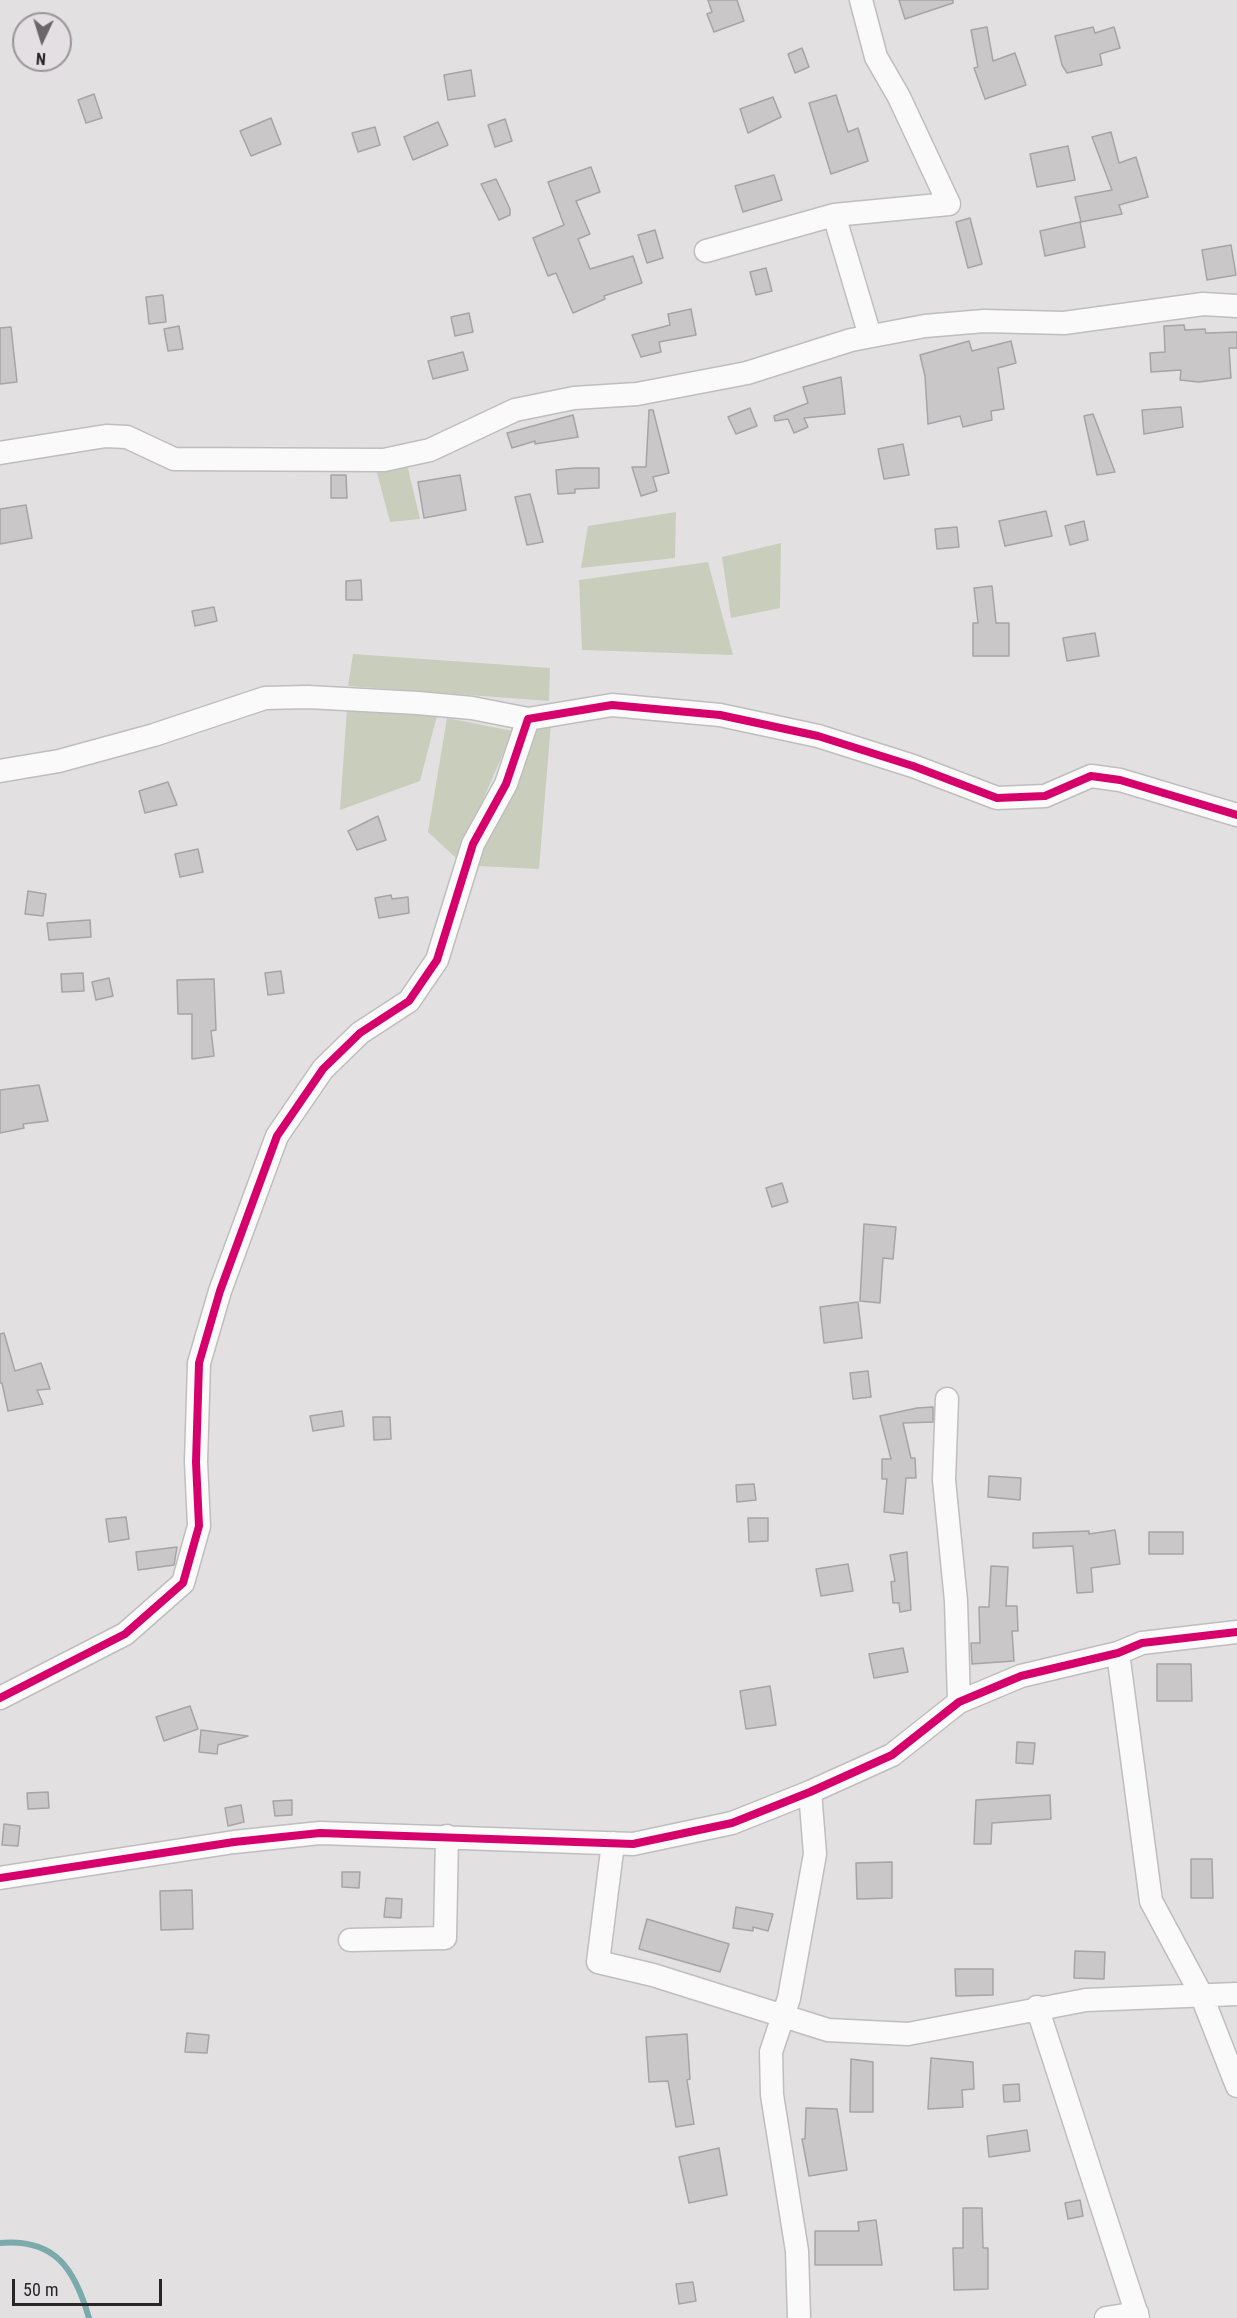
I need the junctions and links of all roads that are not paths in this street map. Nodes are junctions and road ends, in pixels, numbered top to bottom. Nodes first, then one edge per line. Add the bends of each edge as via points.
1 (861, 0) edge
2 (834, 215) junction
3 (706, 251) dead end
4 (1237, 306) edge
5 (870, 336) junction
6 (0, 453) edge
7 (528, 719) junction
8 (0, 771) edge
9 (1237, 815) edge
10 (947, 1399) dead end
11 (1237, 1632) edge
12 (1118, 1653) junction
13 (0, 1698) edge
14 (960, 1702) junction
15 (810, 1792) junction
16 (447, 1836) junction
17 (613, 1843) junction
18 (0, 1878) edge
19 (350, 1940) dead end
20 (1201, 1994) junction
21 (1237, 1994) edge
22 (1037, 2007) junction
23 (783, 2015) junction
24 (1237, 2086) edge
25 (1138, 2315) edge
26 (800, 2318) edge
27 (1106, 2318) edge

1 - 2 street via 876,57 949,204
2 - 3 street
2 - 5 street
4 - 5 street via 1203,304 1064,323 984,321
5 - 6 street via 747,373 637,394 574,398 515,410 430,450 384,460 174,459 128,437 106,436
7 - 8 street via 418,703 265,698 154,735
7 - 9 street via 612,705 720,715 818,736 997,798 1045,796 1091,776 1119,780
7 - 13 street via 506,784 473,844 437,960 409,1001 360,1033 323,1069 277,1136 220,1291 199,1363 199,1526 183,1583 126,1634
10 - 14 street via 944,1480 956,1601
11 - 12 street via 1142,1643
12 - 14 street via 1022,1676
12 - 20 street via 1151,1901
14 - 15 street via 892,1755
15 - 17 street via 732,1823 633,1844
15 - 23 street via 815,1854
16 - 17 street
16 - 18 street via 320,1833 234,1842
16 - 19 street via 445,1938
17 - 23 street via 598,1962
20 - 21 street
20 - 22 street via 1086,2000
20 - 24 street
22 - 23 street via 908,2034 828,2030
22 - 25 street
23 - 26 street via 771,2052 772,2095 797,2251
25 - 27 street

